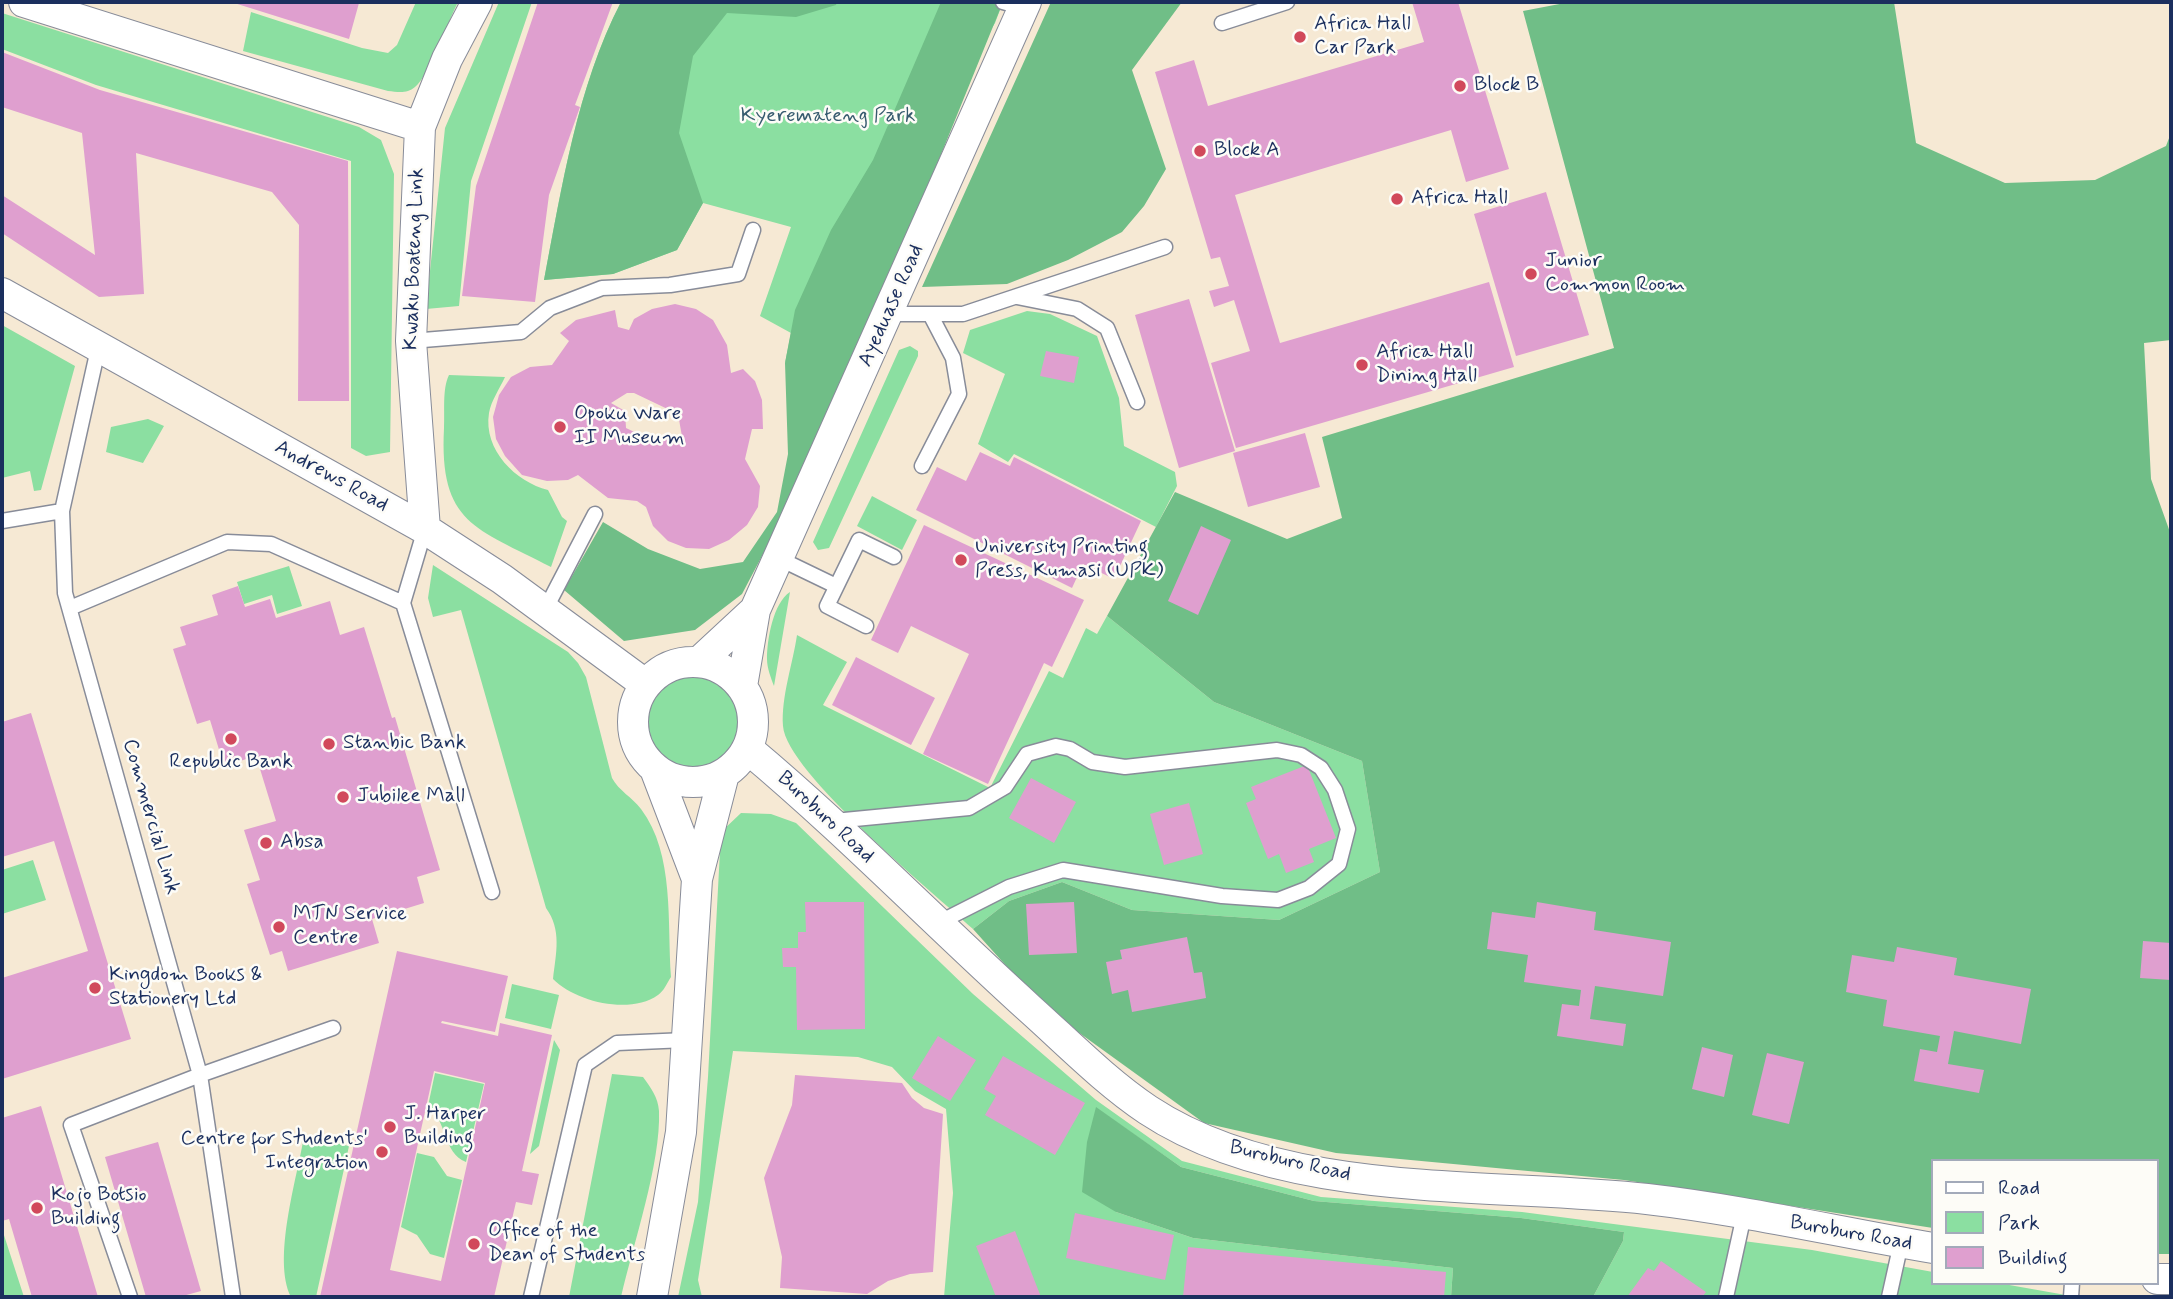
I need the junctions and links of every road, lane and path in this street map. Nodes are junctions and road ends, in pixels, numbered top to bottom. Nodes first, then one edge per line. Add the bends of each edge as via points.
1 (24, 2) edge
2 (477, 2) edge
3 (1287, 2) edge
4 (1018, 4) edge
5 (1222, 23) dead end
6 (419, 127) junction
7 (753, 230) dead end
8 (1165, 247) dead end
9 (2, 293) edge
10 (1015, 296) junction
11 (889, 314) junction
12 (930, 314) junction
13 (411, 341) junction
14 (98, 349) junction
15 (1137, 402) dead end
16 (922, 466) dead end
17 (62, 511) junction
18 (595, 514) dead end
19 (2, 521) edge
20 (425, 529) junction
21 (894, 557) dead end
22 (778, 558) junction
23 (836, 586) junction
24 (403, 603) junction
25 (70, 608) junction
26 (544, 610) junction
27 (755, 610) junction
28 (866, 626) dead end
29 (700, 661) junction
30 (646, 684) junction
31 (742, 686) junction
32 (748, 749) junction
33 (655, 769) junction
34 (724, 775) junction
35 (832, 821) junction
36 (696, 879) junction
37 (492, 892) dead end
38 (937, 924) junction
39 (333, 1028) dead end
40 (686, 1040) junction
41 (200, 1074) junction
42 (1744, 1215) junction
43 (1901, 1243) junction
44 (1932, 1248) edge
45 (131, 1297) edge
46 (233, 1297) edge
47 (531, 1297) edge
48 (652, 1297) edge
49 (1726, 1297) edge
50 (1889, 1297) edge

1 - 6 street
2 - 6 street, Kwaku Boateng Link
3 - 5 lane
4 - 11 street, Ayeduase Road
6 - 13 street, Kwaku Boateng Link
7 - 13 lane via 738,274 670,285 602,288 550,309 521,332
8 - 10 lane
9 - 14 street, Andrews Road
10 - 12 lane via 963,314
10 - 15 lane via 1077,309 1107,328
11 - 12 lane
11 - 22 street, Ayeduase Road
12 - 16 lane via 953,358 958,394
13 - 20 street, Kwaku Boateng Link
14 - 17 lane, Commercial Link
14 - 20 street, Andrews Road
17 - 19 lane
17 - 25 lane, Commercial Link via 65,593
18 - 26 lane
20 - 24 lane
20 - 26 street, Andrews Road
21 - 23 lane via 859,540
22 - 23 lane
22 - 27 street, Ayeduase Road
23 - 28 lane via 827,606
24 - 25 lane via 271,544 227,542
24 - 37 lane
25 - 41 lane, Commercial Link
26 - 30 street, Andrews Road
27 - 29 street, Ayeduase Road
27 - 31 street, Ayeduase Road
29 - 30 street via 670,666
29 - 31 street via 724,669
30 - 33 street via 636,701 635,738
31 - 32 street via 751,706 753,728
32 - 34 street
32 - 35 street, Buroburo Road
33 - 34 street via 689,783
33 - 36 street
34 - 36 street
35 - 38 street, Buroburo Road
35 - 38 lane via 969,808 1005,787 1027,754 1056,746 1092,762 1125,767 1277,750 1301,755 1321,768 1335,790 1348,830 1339,864 1309,888 1278,900 1222,896 1063,870 1009,887
36 - 40 street
38 - 42 street, Buroburo Road via 1148,1110 1228,1150 1337,1176 1649,1199
39 - 41 lane
40 - 47 lane via 617,1043 585,1065
40 - 48 street via 681,1132
41 - 45 lane via 71,1125
41 - 46 lane, Commercial Link
42 - 43 street, Buroburo Road
42 - 49 lane
43 - 44 street, Buroburo Road
43 - 50 lane

